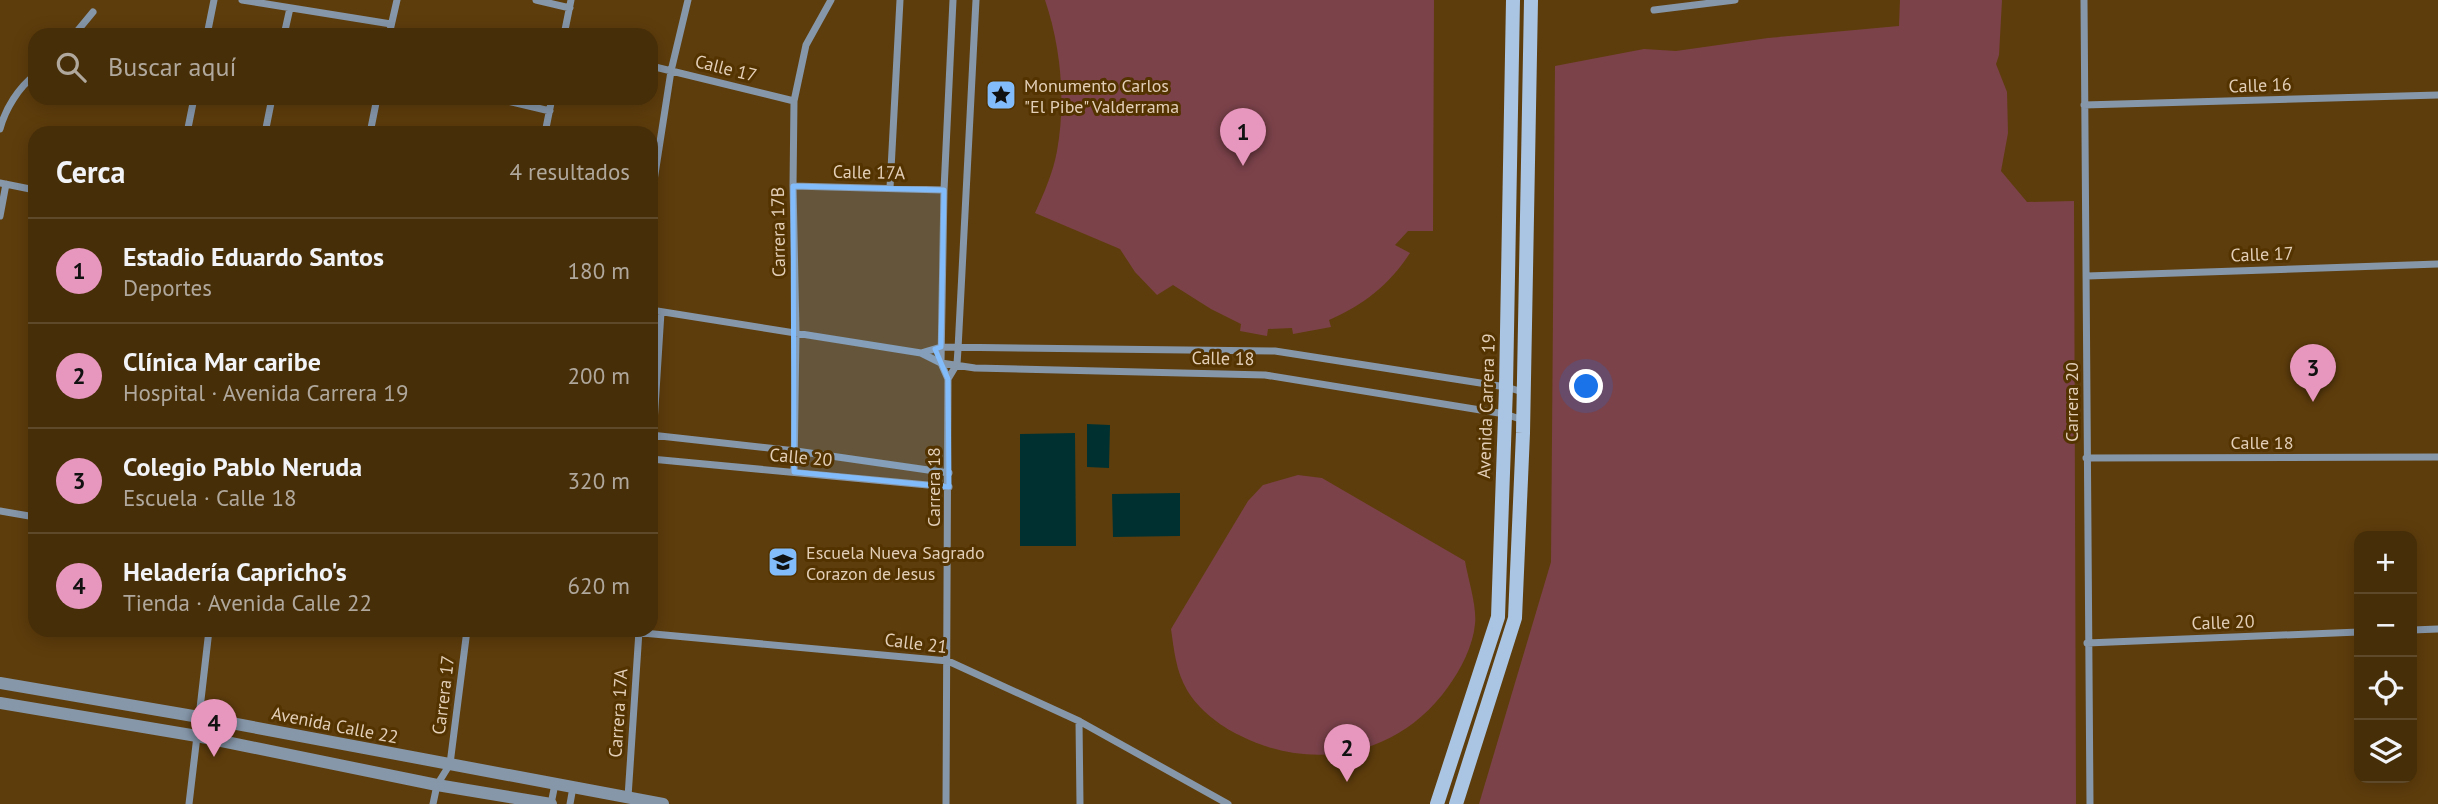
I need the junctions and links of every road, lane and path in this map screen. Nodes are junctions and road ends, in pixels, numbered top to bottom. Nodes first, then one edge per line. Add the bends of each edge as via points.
1 (214, 0) edge
2 (242, 0) edge
3 (397, 0) edge
4 (536, 0) edge
5 (688, 0) edge
6 (831, 0) edge
7 (900, 0) edge
8 (953, 0) edge
9 (976, 0) edge
10 (1513, 0) edge
11 (1531, 0) edge
12 (1735, 0) edge
13 (2084, 0) edge
14 (1711, 1) edge
15 (571, 4) edge
16 (290, 8) junction
17 (1654, 10) dead end
18 (93, 12) dead end
19 (391, 24) junction
20 (80, 28) edge
21 (208, 28) edge
22 (286, 28) edge
23 (390, 28) edge
24 (566, 28) edge
25 (658, 68) edge
26 (671, 71) junction
27 (28, 80) edge
28 (2438, 95) edge
29 (794, 101) junction
30 (193, 105) edge
31 (271, 105) edge
32 (376, 105) edge
33 (525, 105) edge
34 (551, 105) edge
35 (2084, 105) junction
36 (550, 111) junction
37 (188, 126) edge
38 (266, 126) edge
39 (371, 126) edge
40 (547, 126) edge
41 (0, 129) edge
42 (658, 155) edge
43 (3, 183) edge
44 (793, 186) junction
45 (28, 188) edge
46 (890, 188) junction
47 (944, 190) junction
48 (0, 216) edge
49 (2438, 264) edge
50 (2087, 276) junction
51 (658, 311) edge
52 (661, 312) junction
53 (796, 332) junction
54 (942, 347) junction
55 (958, 349) junction
56 (921, 353) junction
57 (658, 358) edge
58 (941, 363) junction
59 (957, 364) junction
60 (948, 379) junction
61 (1506, 387) junction
62 (1524, 392) junction
63 (1505, 414) junction
64 (1524, 420) junction
65 (658, 436) edge
66 (796, 451) junction
67 (2438, 457) edge
68 (2086, 458) junction
69 (658, 460) edge
70 (794, 471) junction
71 (949, 472) junction
72 (949, 487) junction
73 (0, 511) edge
74 (28, 516) edge
75 (2438, 629) edge
76 (2417, 630) edge
77 (2354, 632) edge
78 (658, 634) edge
79 (208, 637) edge
80 (466, 637) edge
81 (639, 637) edge
82 (2087, 643) junction
83 (948, 661) junction
84 (0, 683) edge
85 (0, 703) edge
86 (199, 717) junction
87 (1079, 721) junction
88 (197, 736) junction
89 (450, 764) junction
90 (555, 784) junction
91 (437, 785) junction
92 (573, 788) junction
93 (628, 797) junction
94 (189, 804) edge
95 (433, 804) edge
96 (551, 804) edge
97 (570, 804) edge
98 (663, 804) edge
99 (946, 804) edge
100 (1080, 804) edge
101 (1228, 804) edge
102 (1437, 804) edge
103 (1456, 804) edge
104 (2090, 804) edge

1 - 21 street
2 - 16 street
3 - 19 street
4 - 15 street
5 - 26 street
6 - 29 street, Carrera 17B via 806,45
7 - 46 street
8 - 47 street, Carrera 18
9 - 55 street
10 - 61 main road, Avenida Carrera 19
11 - 62 main road, Avenida Carrera 19
12 - 14 street
13 - 35 street, Carrera 20
14 - 17 street
15 - 24 street
16 - 19 street
16 - 22 street
18 - 20 street
19 - 23 street
25 - 26 street, Calle 17
26 - 29 street, Calle 17
26 - 42 street
27 - 41 street
28 - 35 street, Calle 16
29 - 44 street, Carrera 17B
30 - 37 street
31 - 38 street
32 - 39 street
33 - 36 street
34 - 36 street
35 - 50 street, Carrera 20
36 - 40 street
43 - 45 street
43 - 48 street
44 - 46 street, Calle 17A
44 - 53 street, Carrera 17B
46 - 47 street, Calle 17A
47 - 54 street, Carrera 18
49 - 50 street, Calle 17
50 - 68 street, Carrera 20
51 - 52 street, Calle 18
52 - 53 street, Calle 18
52 - 57 street
53 - 56 street, Calle 18
53 - 66 street, Carrera 17B
54 - 55 street, Calle 18
54 - 56 street, Calle 18
54 - 58 street, Carrera 18
55 - 59 street
55 - 61 street, Calle 18 via 1275,351
56 - 58 street, Calle 18
58 - 59 street, Calle 18
58 - 60 street, Carrera 18
59 - 60 street
59 - 63 street, Calle 18 via 1265,375
60 - 71 street, Carrera 18
61 - 62 street, Calle 18
61 - 63 main road, Avenida Carrera 19
62 - 64 main road, Avenida Carrera 19
63 - 64 street, Calle 18
63 - 102 main road, Avenida Carrera 19 via 1498,617
64 - 103 main road, Avenida Carrera 19 via 1516,618
65 - 66 street, Calle 20
66 - 70 street, Carrera 17B
66 - 71 street, Calle 20
67 - 68 street, Calle 18
68 - 82 street, Carrera 20
69 - 70 street, Calle 20
70 - 72 street, Calle 20
71 - 72 street, Carrera 18
72 - 83 street, Carrera 18
73 - 74 street
75 - 76 street
77 - 82 street, Calle 20
78 - 83 street, Calle 21
79 - 86 street
80 - 89 street, Carrera 17
81 - 93 street, Carrera 17A
82 - 104 street, Carrera 20
83 - 87 street, Calle 21
83 - 99 street, Carrera 18
84 - 86 street, Avenida Calle 22
85 - 88 street
86 - 89 street, Avenida Calle 22
87 - 100 street
87 - 101 street, Calle 21
88 - 91 street
88 - 94 street
89 - 90 street, Avenida Calle 22
89 - 91 street
90 - 92 street, Avenida Calle 22
90 - 96 street
91 - 95 street
91 - 96 street
92 - 93 street, Avenida Calle 22
92 - 97 street
93 - 98 street, Avenida Calle 22

